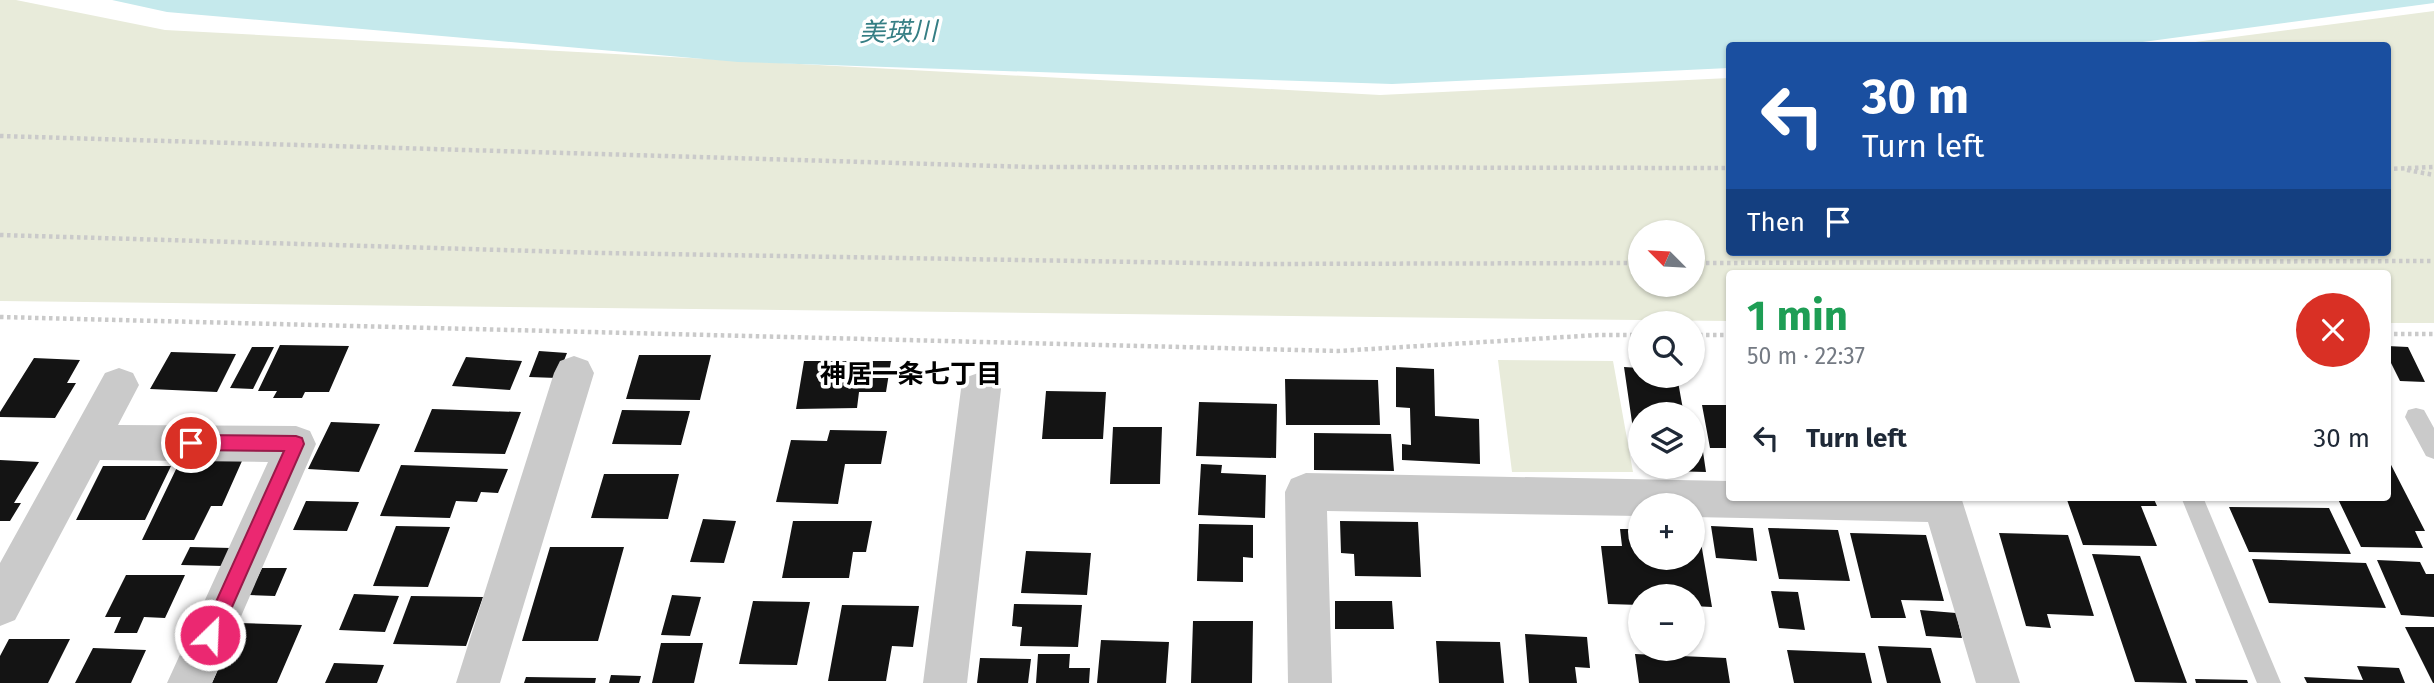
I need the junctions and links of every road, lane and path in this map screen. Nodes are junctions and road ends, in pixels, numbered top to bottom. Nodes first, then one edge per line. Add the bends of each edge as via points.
1 (0, 136) edge
2 (2434, 167) edge
3 (1726, 168) edge
4 (2391, 169) edge
5 (2398, 169) junction
6 (2434, 174) edge
7 (0, 235) edge
8 (2434, 261) edge
9 (1628, 263) edge
10 (1705, 263) edge
11 (0, 317) edge
12 (2391, 334) edge
13 (2434, 334) edge
14 (1628, 335) edge
15 (1705, 335) edge
16 (1726, 335) edge
17 (574, 373) dead end
18 (118, 384) dead end
19 (981, 389) dead end
20 (2416, 417) dead end
21 (87, 442) junction
22 (2434, 449) edge
23 (1726, 499) edge
24 (1827, 501) edge
25 (2194, 501) edge
26 (0, 605) edge
27 (189, 683) edge
28 (478, 683) edge
29 (945, 683) edge
30 (1310, 683) edge
31 (1998, 683) edge
32 (2269, 683) edge

1 - 3 path via 1031,167
2 - 5 path
4 - 5 path
5 - 6 path
7 - 9 path via 616,254 1259,264
8 - 10 path
11 - 14 path via 1338,351
12 - 13 path
15 - 16 path
17 - 28 street
18 - 21 street
19 - 29 street
20 - 22 lane
21 - 26 street
21 - 27 street via 296,444
23 - 30 street via 1306,492
24 - 31 street via 1943,503
25 - 32 lane

